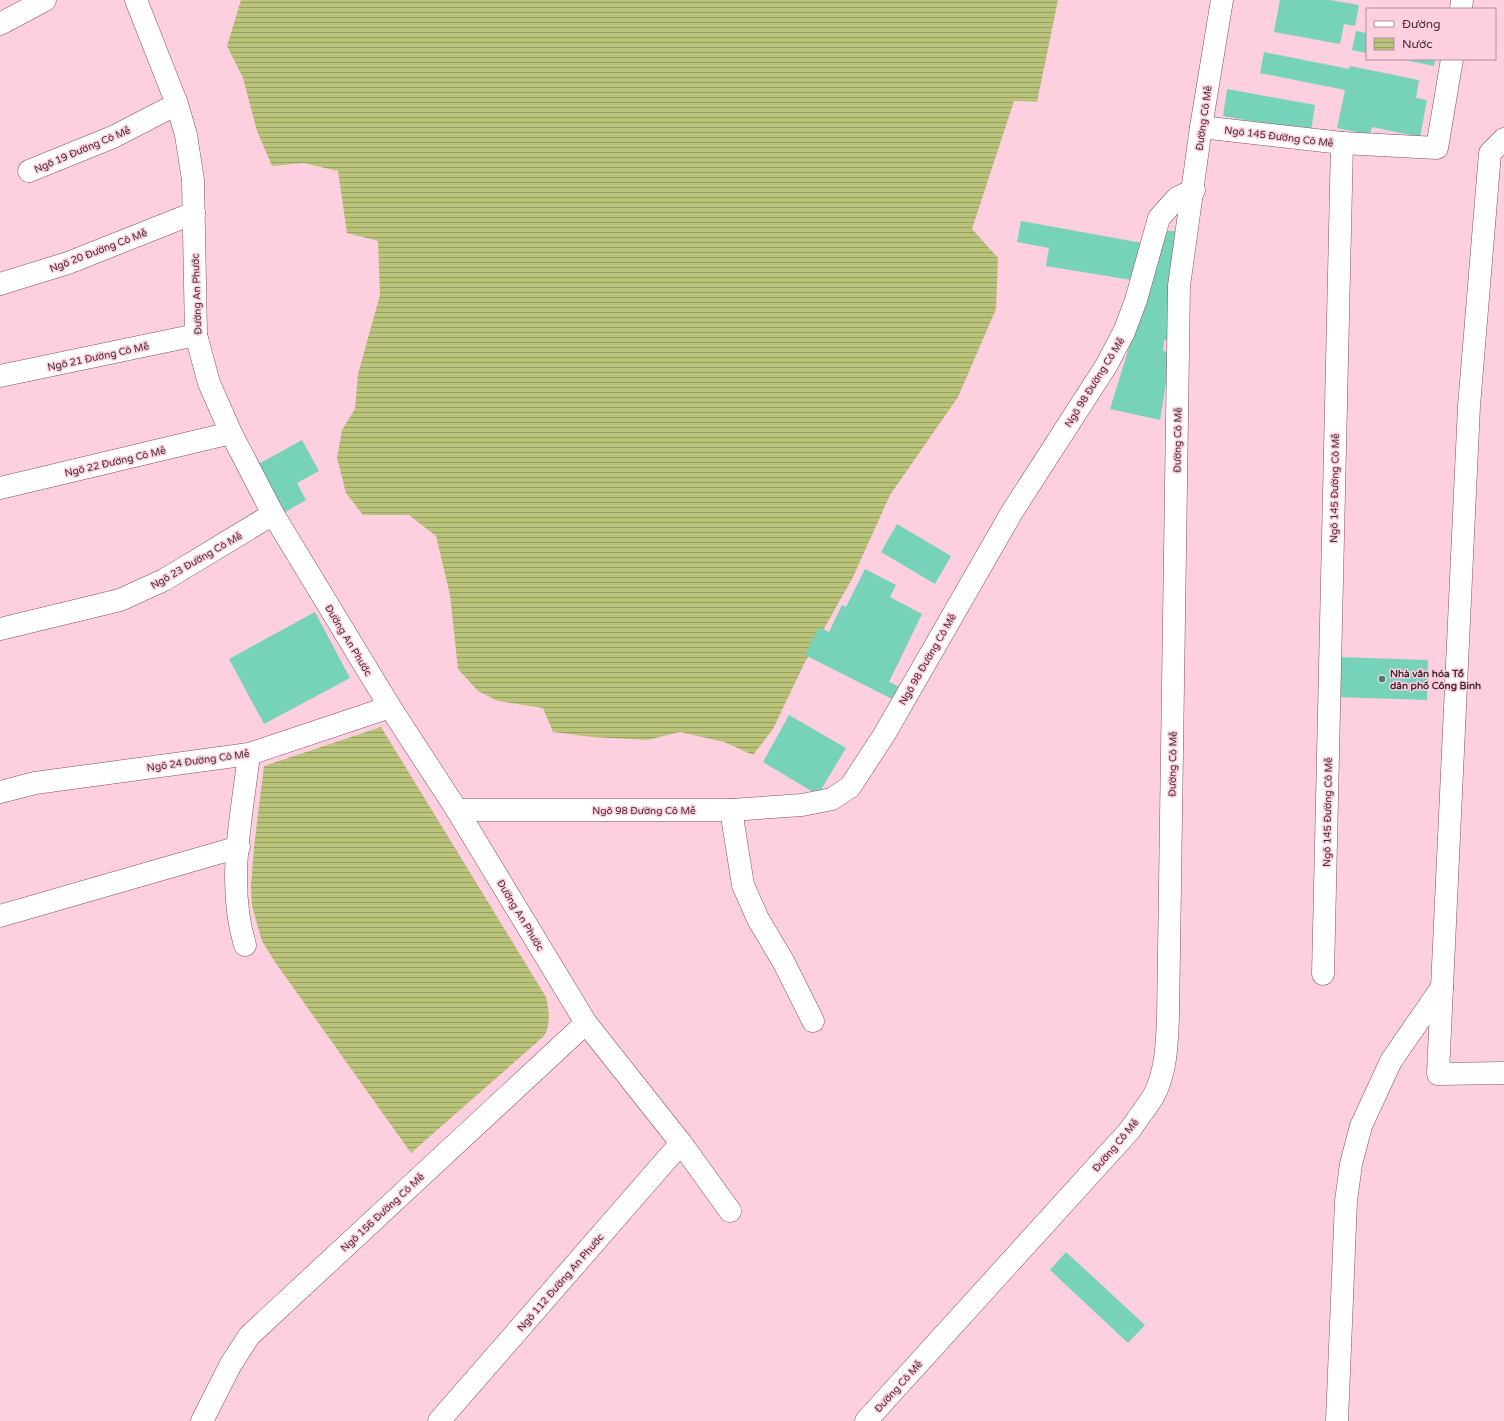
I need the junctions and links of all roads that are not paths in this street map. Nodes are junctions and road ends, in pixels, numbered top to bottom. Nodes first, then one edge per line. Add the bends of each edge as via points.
1 (44, 0) edge
2 (136, 0) edge
3 (1222, 0) edge
4 (0, 24) edge
5 (1452, 60) edge
6 (177, 104) junction
7 (1201, 127) junction
8 (1504, 139) edge
9 (1342, 143) junction
10 (29, 171) dead end
11 (1194, 190) junction
12 (194, 213) junction
13 (0, 284) edge
14 (196, 336) junction
15 (0, 376) edge
16 (231, 433) junction
17 (0, 488) edge
18 (273, 514) junction
19 (0, 629) edge
20 (390, 707) junction
21 (249, 754) junction
22 (0, 792) edge
23 (457, 810) junction
24 (731, 810) junction
25 (239, 847) junction
26 (0, 916) edge
27 (245, 945) dead end
28 (1323, 974) dead end
29 (1442, 987) junction
30 (813, 1021) dead end
31 (586, 1022) junction
32 (1504, 1073) edge
33 (681, 1142) junction
34 (730, 1211) dead end
35 (202, 1421) edge
36 (439, 1421) edge
37 (866, 1421) edge
38 (1337, 1421) edge

1 - 4 street
2 - 6 street, Đường An Phước
3 - 7 street, Đường Cô Mễ
5 - 9 street via 1437,148
6 - 10 street, Ngõ 19 Đường Cô Mễ via 113,137
6 - 12 street, Đường An Phước via 186,135 192,173
7 - 9 street, Ngõ 145 Đường Cô Mễ
7 - 11 street, Đường Cô Mễ
8 - 29 street via 1490,153 1469,406
9 - 28 street, Ngõ 145 Đường Cô Mễ
11 - 24 street, Ngõ 98 Đường Cô Mễ via 1177,198 1159,218 1136,300 1124,332 1106,366 1012,512 884,735 850,787 832,799 802,805
11 - 37 street, Đường Cô Mễ via 1179,286 1168,1018 1160,1082 1130,1130
12 - 13 street, Ngõ 20 Đường Cô Mễ via 68,263
12 - 14 street, Đường An Phước
14 - 15 street, Ngõ 21 Đường Cô Mễ
14 - 16 street, Đường An Phước via 209,383
16 - 17 street, Ngõ 22 Đường Cô Mễ
16 - 18 street, Đường An Phước
18 - 19 street, Ngõ 23 Đường Cô Mễ via 164,580 120,600
18 - 20 street, Đường An Phước
20 - 21 street, Ngõ 24 Đường Cô Mễ
20 - 23 street, Đường An Phước
21 - 22 street, Ngõ 24 Đường Cô Mễ via 35,783
21 - 25 street
23 - 24 street, Ngõ 98 Đường Cô Mễ
23 - 31 street, Đường An Phước
24 - 30 street via 743,885 758,919 783,960
25 - 26 street
25 - 27 street via 235,887 240,928
29 - 32 street via 1438,1074
29 - 38 street via 1391,1061 1361,1126 1351,1164 1346,1201
31 - 33 street, Đường An Phước
31 - 35 street, Ngõ 156 Đường Cô Mễ via 249,1336 231,1364
33 - 34 street, Đường An Phước
33 - 36 street, Ngõ 112 Đường An Phước

